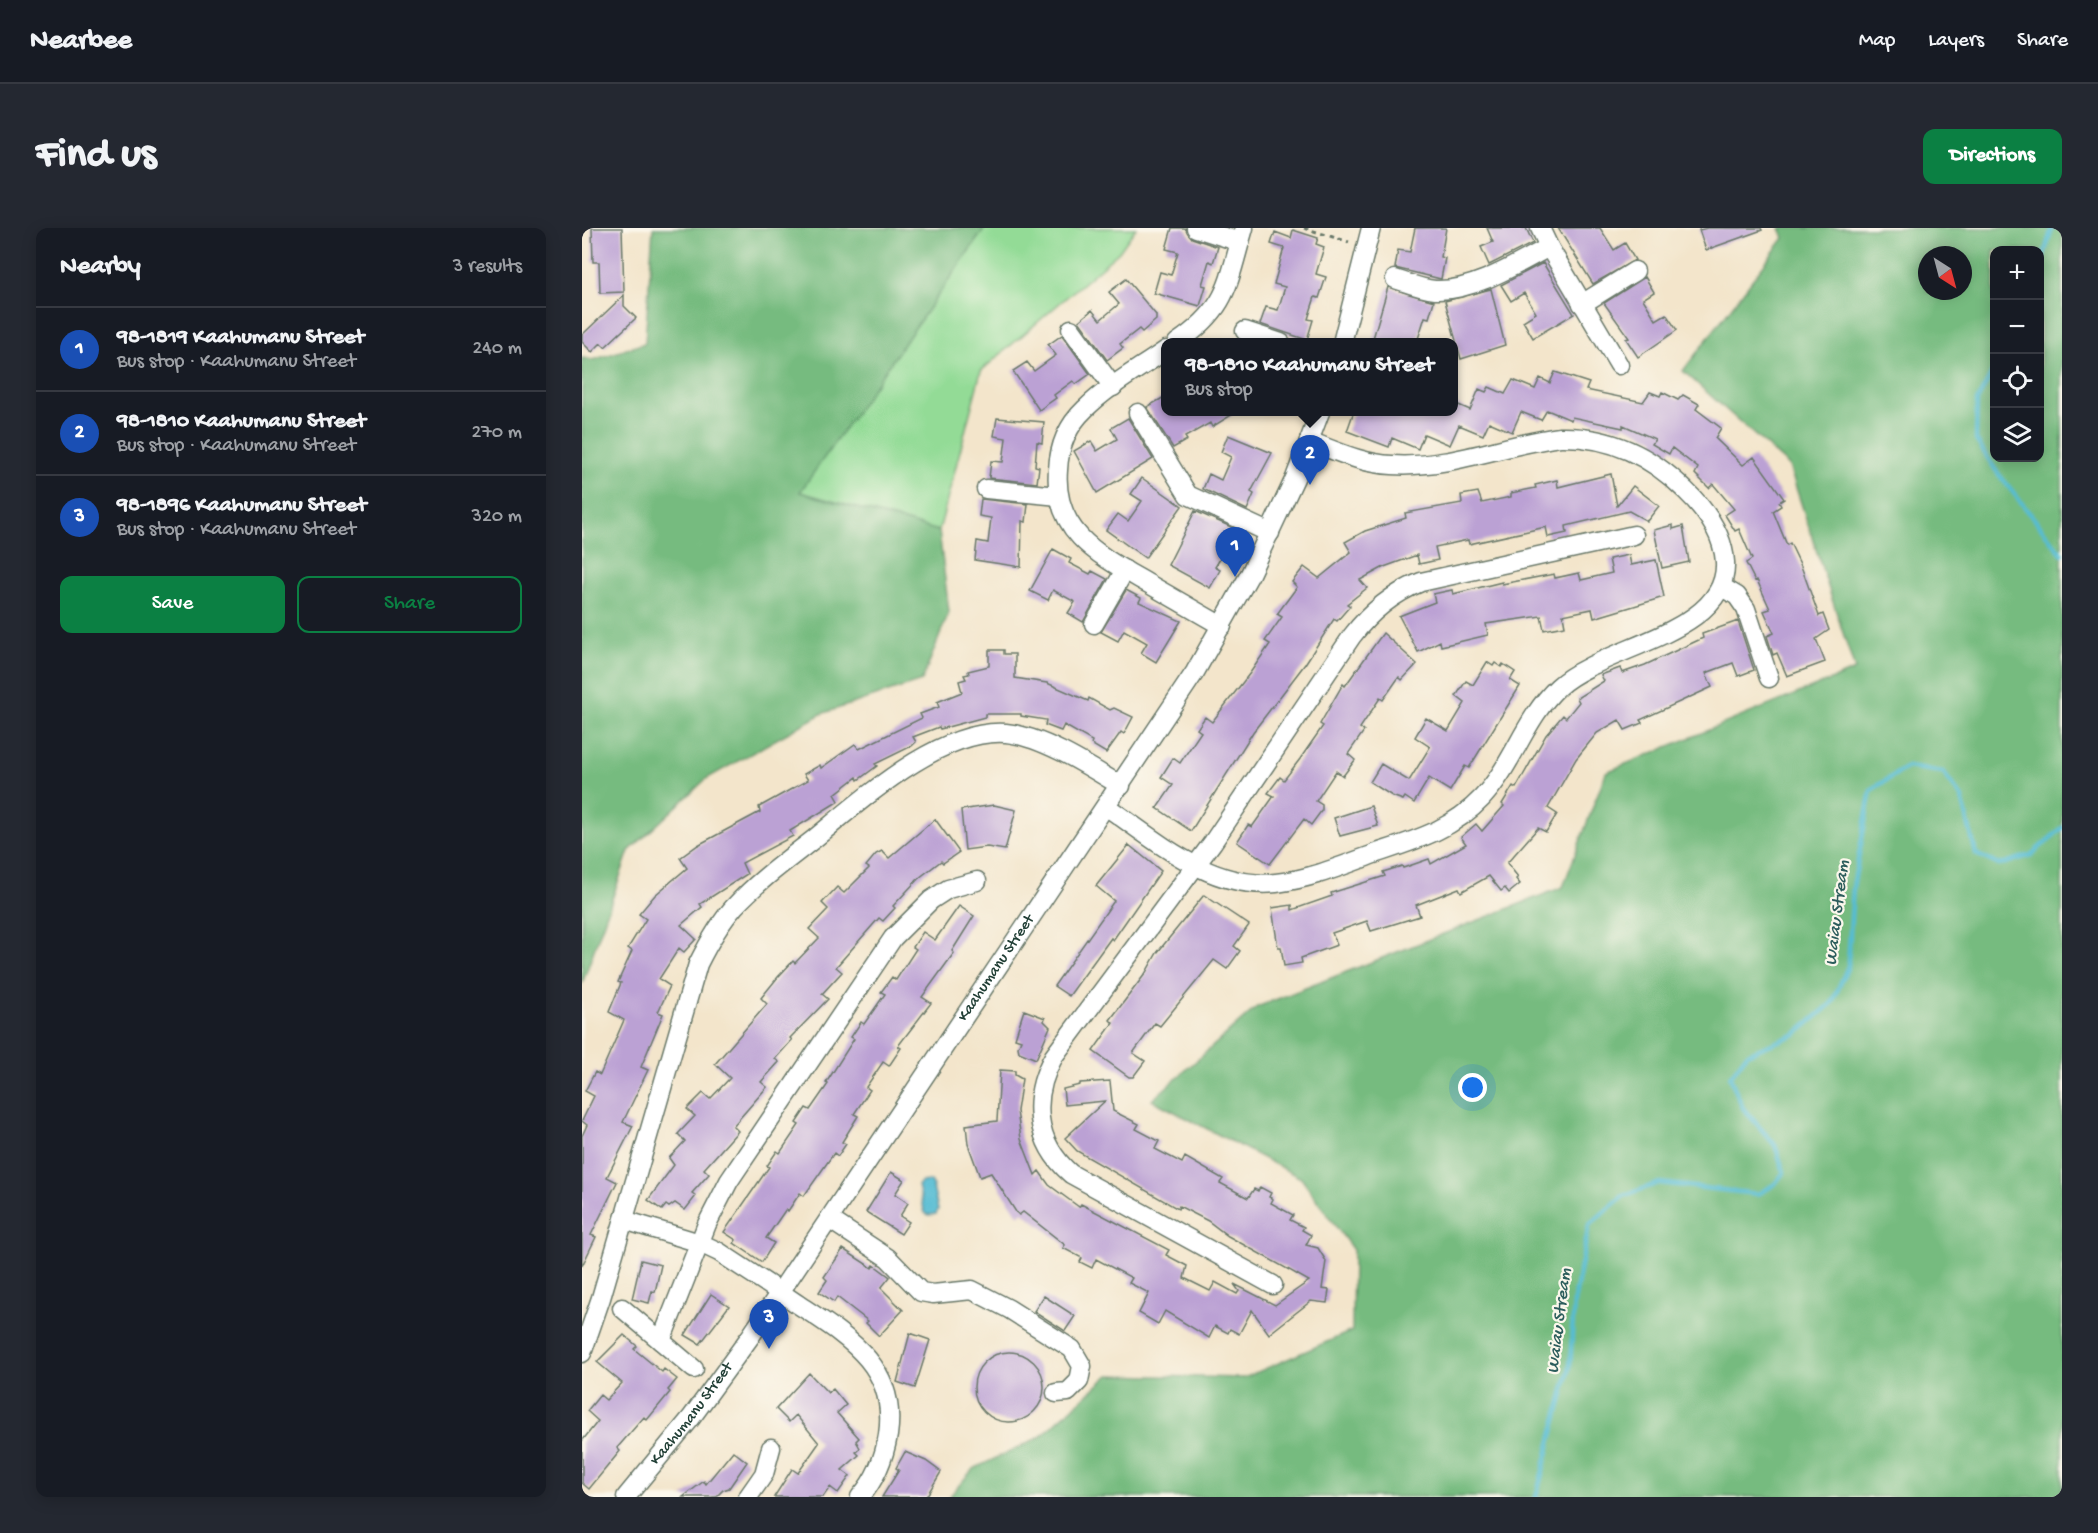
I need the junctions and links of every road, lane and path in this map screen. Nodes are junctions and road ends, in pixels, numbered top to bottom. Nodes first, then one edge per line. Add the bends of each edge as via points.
1 (1196, 228) edge
2 (1304, 228) edge
3 (1371, 228) edge
4 (1540, 228) edge
5 (1302, 233) dead end
6 (1242, 235) edge
7 (1349, 242) dead end
8 (1549, 247) junction
9 (1635, 271) dead end
10 (1395, 279) dead end
11 (1582, 304) junction
12 (1071, 329) dead end
13 (1245, 331) dead end
14 (1183, 338) edge
15 (1268, 338) edge
16 (1343, 338) edge
17 (1161, 353) edge
18 (1619, 365) dead end
19 (1113, 387) junction
20 (1138, 413) dead end
21 (1318, 416) edge
22 (1309, 441) junction
23 (986, 489) dead end
24 (1059, 496) junction
25 (1270, 533) junction
26 (1634, 535) dead end
27 (1125, 570) junction
28 (1722, 587) junction
29 (1094, 624) dead end
30 (1222, 626) junction
31 (1769, 678) dead end
32 (1121, 786) junction
33 (1107, 807) junction
34 (1195, 866) junction
35 (977, 881) dead end
36 (829, 1219) junction
37 (624, 1220) junction
38 (700, 1243) junction
39 (1273, 1285) dead end
40 (780, 1292) junction
41 (622, 1308) dead end
42 (661, 1341) junction
43 (582, 1353) edge
44 (694, 1369) dead end
45 (1056, 1393) dead end
46 (771, 1448) dead end
47 (626, 1497) edge
48 (748, 1497) edge
49 (860, 1497) edge

1 - 6 street
2 - 5 path
2 - 7 path
3 - 16 street
4 - 8 street
6 - 14 street via 1224,297 1201,325
8 - 10 street via 1491,277 1444,290
8 - 11 street
9 - 11 street
11 - 18 street
12 - 19 street
13 - 15 street
17 - 19 street
19 - 24 street via 1083,410 1066,433 1059,455
20 - 25 street via 1188,495
21 - 22 street, Kaahumanu Street
22 - 25 street, Kaahumanu Street
22 - 28 street via 1358,459 1392,465 1439,461 1560,437 1578,436 1612,443 1654,464 1698,502 1722,545
23 - 24 street
24 - 27 street via 1071,524 1086,545
25 - 30 street, Kaahumanu Street
26 - 34 street via 1445,575 1406,588 1382,603 1352,636
27 - 29 street
27 - 30 street
28 - 31 street via 1737,596 1746,609
28 - 34 street via 1707,608 1691,620 1592,663 1560,685 1533,718 1485,796 1439,831 1322,872 1277,883 1243,882
30 - 32 street, Kaahumanu Street
32 - 33 street, Kaahumanu Street
32 - 37 street via 1021,736 972,737 921,759 890,778 760,882 732,909 698,964
33 - 34 street
33 - 36 street, Kaahumanu Street
34 - 39 street via 1054,1056 1038,1095 1040,1120 1047,1146 1071,1174
35 - 38 street via 948,889 931,900 893,938 729,1180
36 - 40 street, Kaahumanu Street
36 - 45 street via 888,1258 921,1292 972,1290 1072,1349 1082,1365 1079,1381 1068,1392
37 - 38 street
37 - 43 street
38 - 40 street
38 - 42 street
40 - 47 street, Kaahumanu Street via 691,1418
40 - 49 street via 855,1344 881,1380 889,1412 886,1446 875,1476
41 - 42 street
42 - 44 street
46 - 48 street via 764,1474

